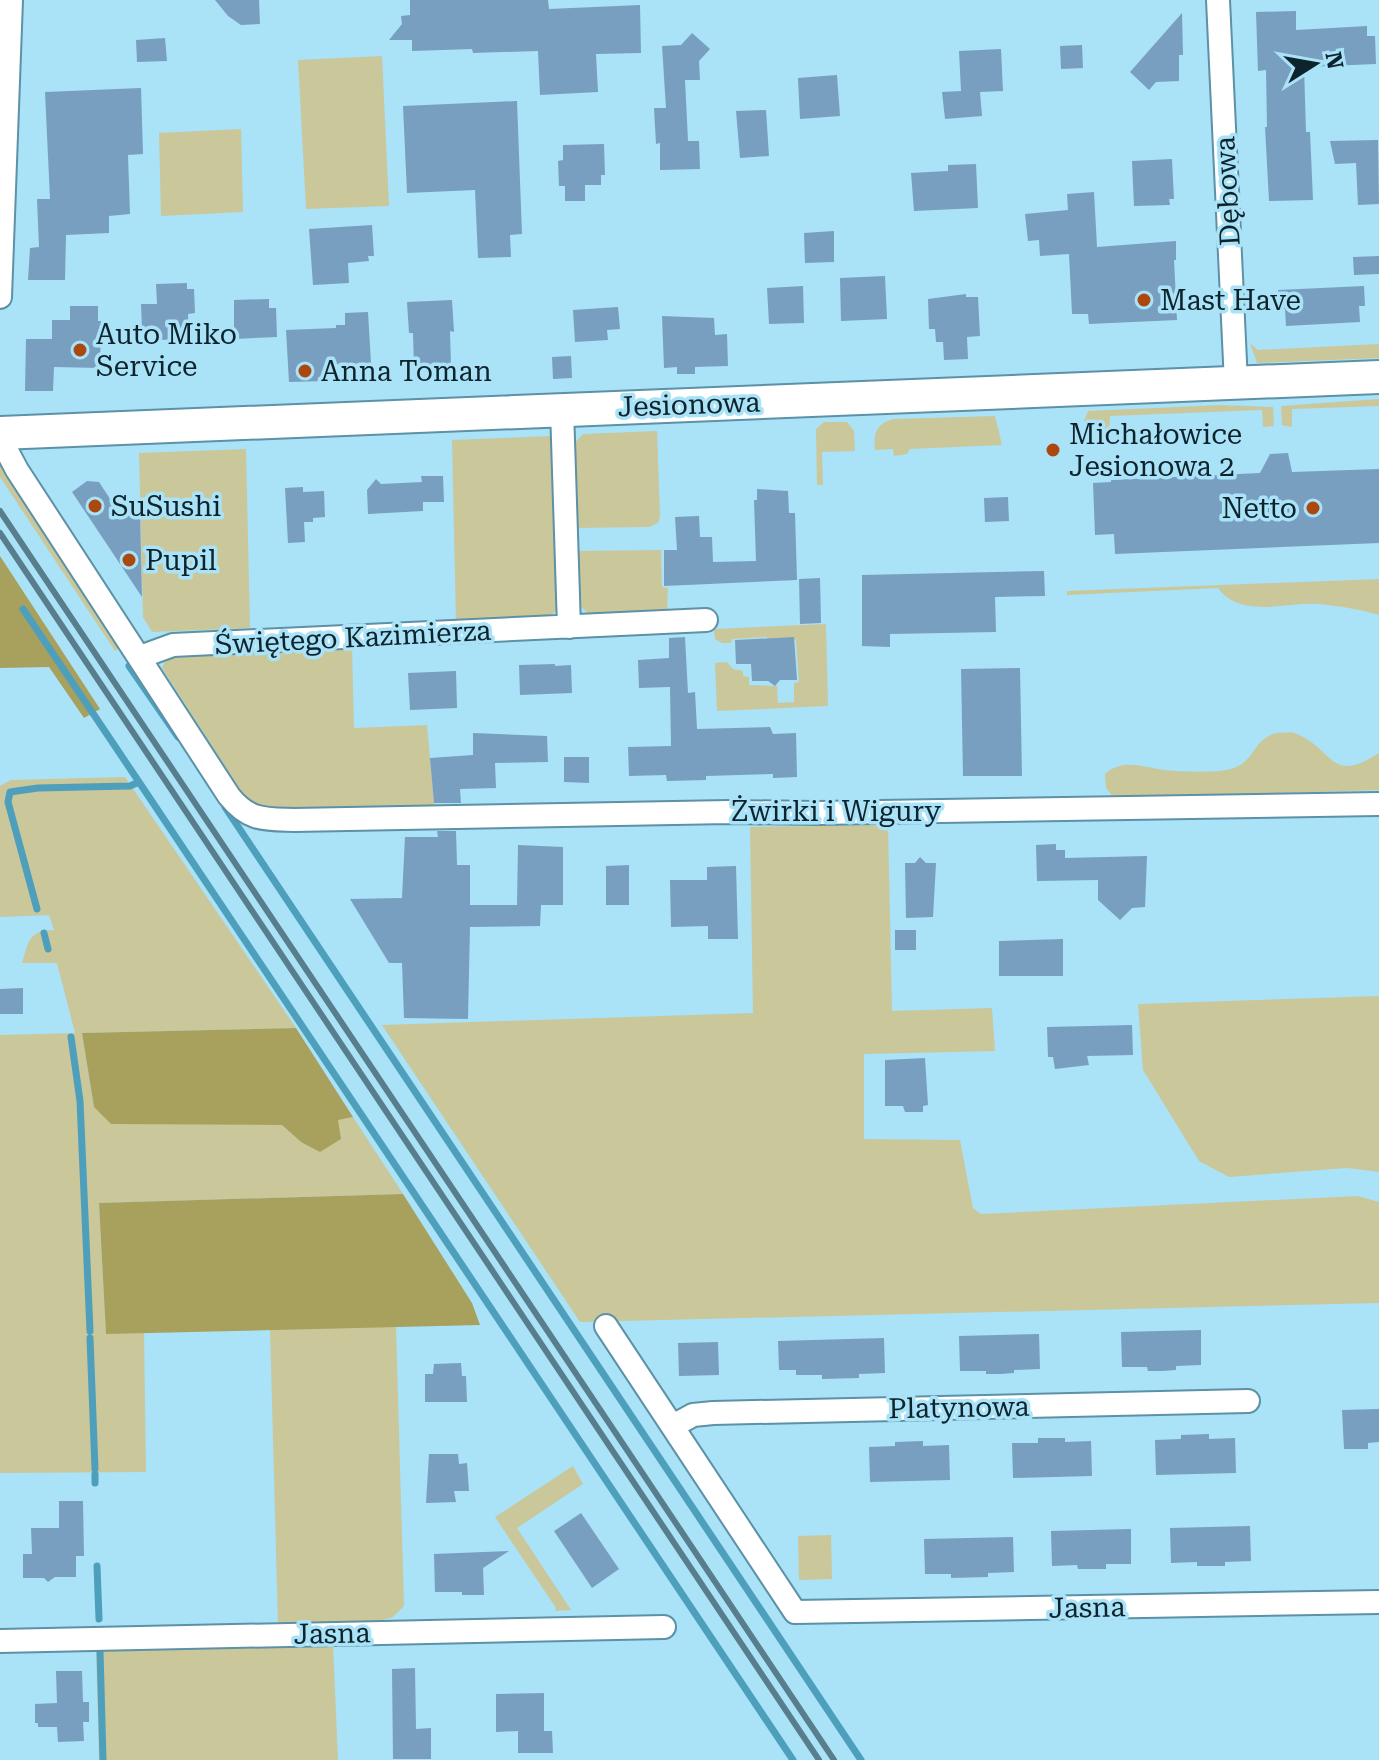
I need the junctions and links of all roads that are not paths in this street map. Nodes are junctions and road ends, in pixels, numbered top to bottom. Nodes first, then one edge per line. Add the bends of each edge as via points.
1 (11, 0) edge
2 (1218, 0) edge
3 (0, 297) edge
4 (1379, 377) edge
5 (1236, 383) junction
6 (562, 409) junction
7 (0, 436) edge
8 (706, 620) dead end
9 (569, 627) junction
10 (140, 657) junction
11 (1379, 804) edge
12 (606, 1326) dead end
13 (1248, 1401) dead end
14 (673, 1426) junction
15 (1379, 1602) edge
16 (664, 1627) dead end
17 (0, 1641) edge

1 - 3 street
2 - 5 street, Dębowa
4 - 5 street, Jesionowa
5 - 6 street, Jesionowa
6 - 7 street, Jesionowa
6 - 9 street
7 - 10 street, Żwirki i Wigury
8 - 9 street, Świętego Kazimierza
9 - 10 street, Świętego Kazimierza via 173,645
10 - 11 street, Żwirki i Wigury via 240,809 256,818
12 - 14 street
13 - 14 street, Platynowa via 713,1413 693,1415
14 - 15 street, Jasna via 795,1612
16 - 17 street, Jasna

